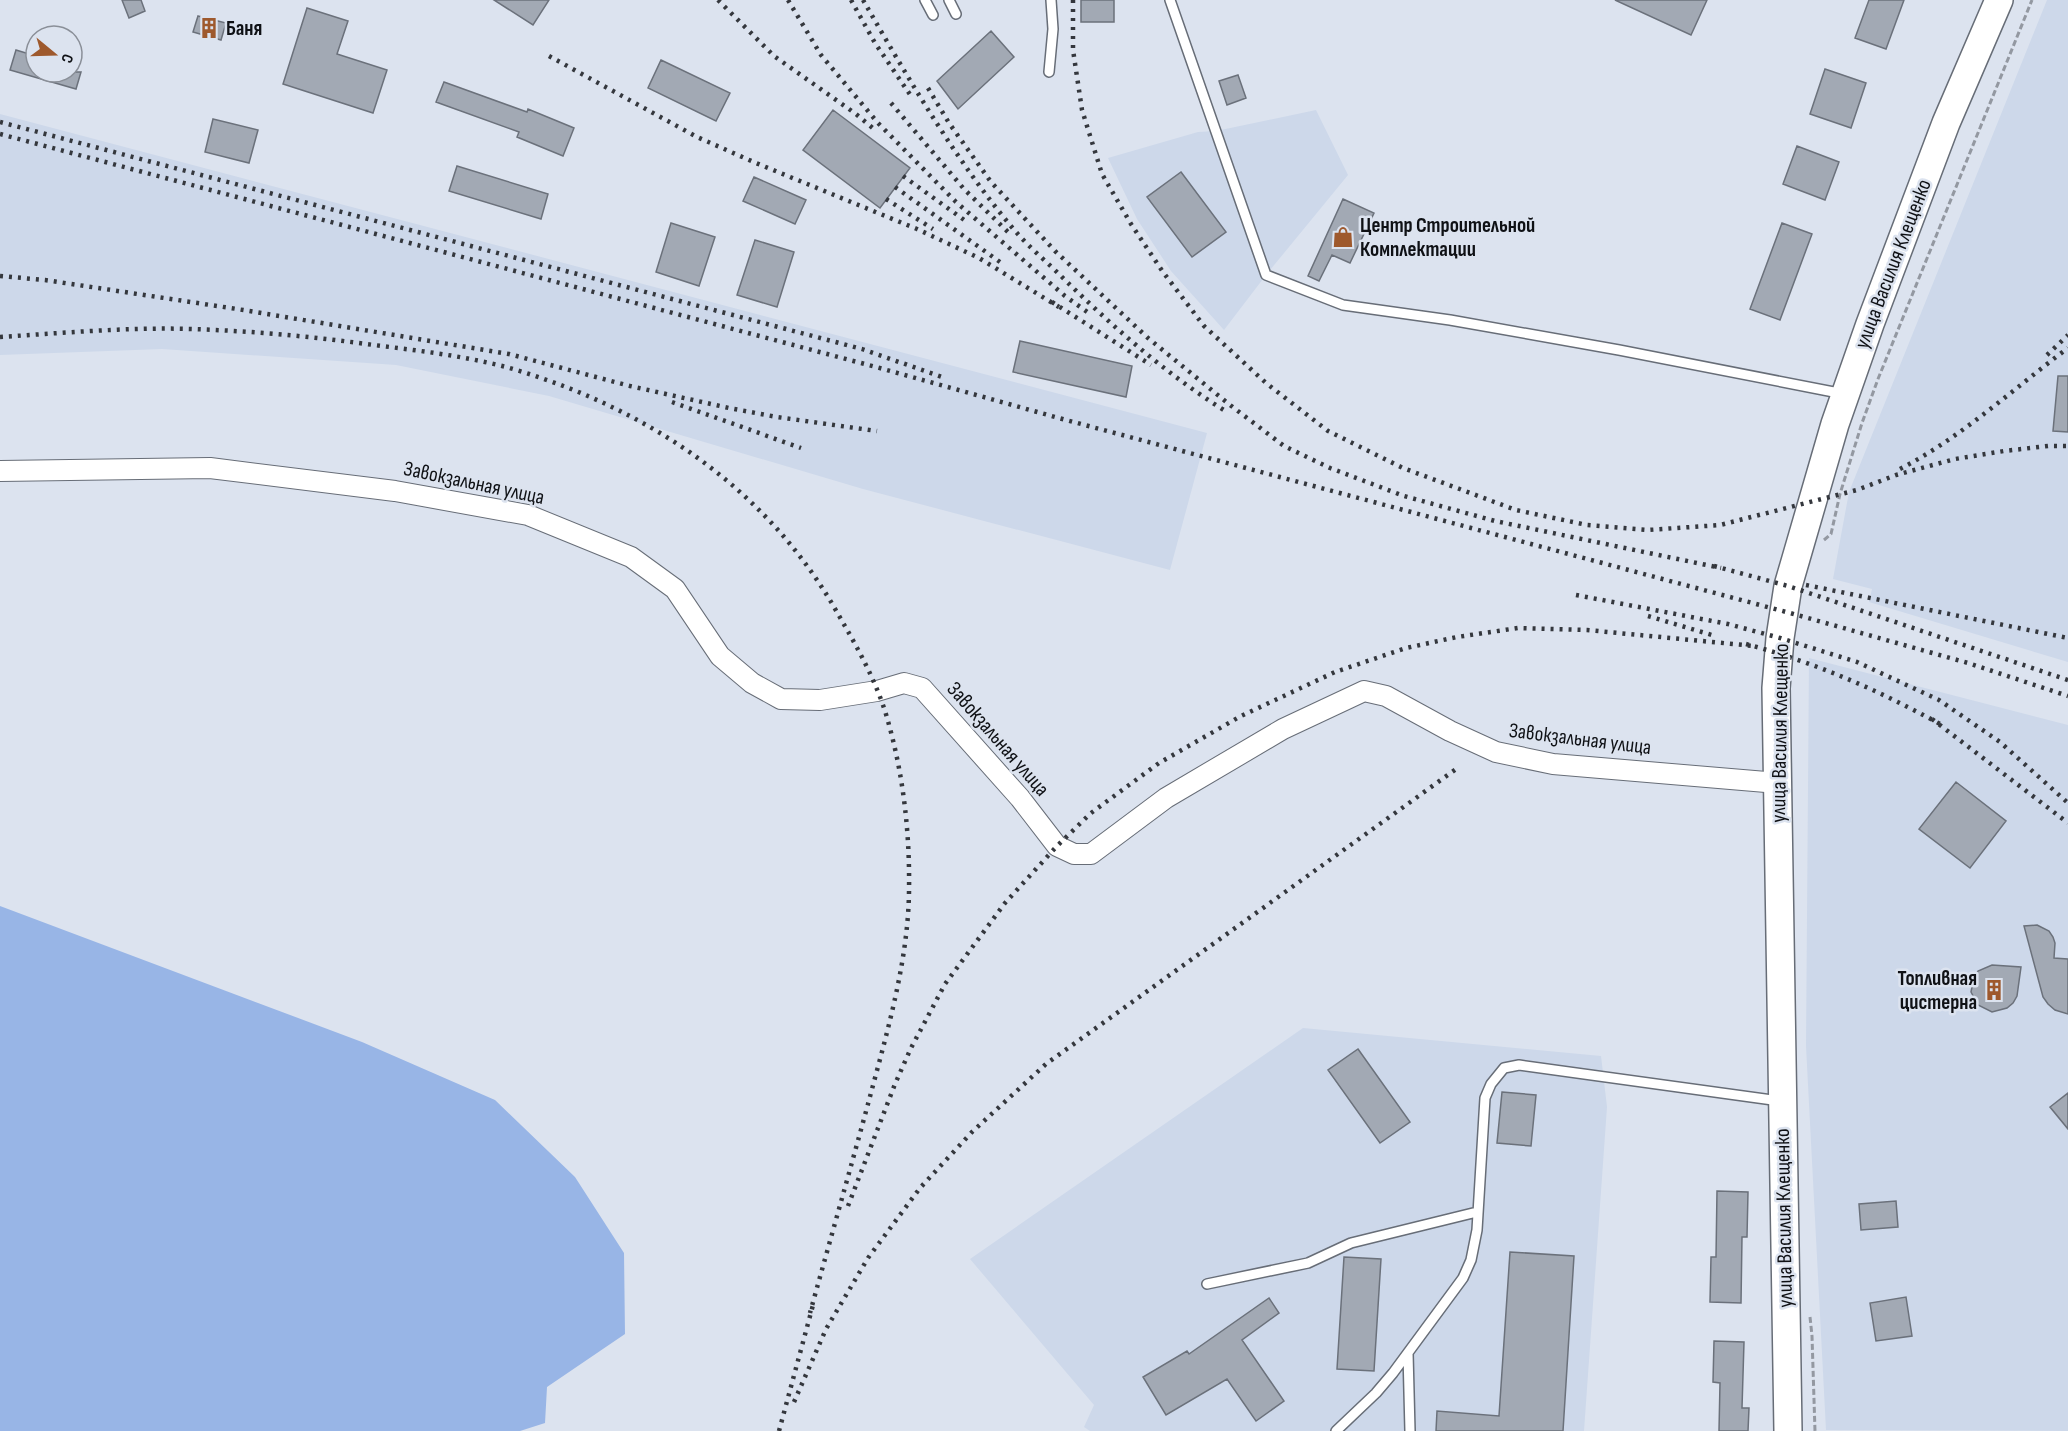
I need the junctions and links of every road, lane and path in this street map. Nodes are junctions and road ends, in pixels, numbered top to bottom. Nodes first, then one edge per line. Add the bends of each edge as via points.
1 (925, 0) edge
2 (949, 0) edge
3 (1051, 0) edge
4 (1170, 0) edge
5 (1999, 0) edge
6 (2032, 0) edge
7 (956, 14) dead end
8 (933, 15) dead end
9 (1049, 72) dead end
10 (1846, 394) junction
11 (1862, 423) dead end
12 (0, 471) edge
13 (1778, 783) junction
14 (1782, 1102) junction
15 (1478, 1212) junction
16 (1207, 1284) dead end
17 (1408, 1353) junction
18 (1336, 1431) edge
19 (1410, 1431) edge
20 (1788, 1431) edge

1 - 8 lane
2 - 7 lane
3 - 9 lane
4 - 10 lane via 1266,275 1343,305 1619,350
5 - 10 street, улица Василия Клещенко via 1946,123
6 - 11 path
10 - 13 street, улица Василия Клещенко via 1787,594 1776,688
12 - 13 street, Завокзальная улица via 210,468 394,490 528,515 631,557 666,582 675,589 720,656 752,683 782,699 820,699 904,683 922,688 1020,798 1057,846 1074,854 1091,854 1166,798 1283,729 1364,692 1386,696 1496,752 1553,764
13 - 14 street, улица Василия Клещенко
14 - 15 lane via 1519,1065 1504,1068 1485,1098
14 - 20 street, улица Василия Клещенко
15 - 16 lane via 1351,1243 1308,1263
15 - 17 lane via 1475,1245 1463,1278
17 - 18 lane via 1376,1393
17 - 19 lane

